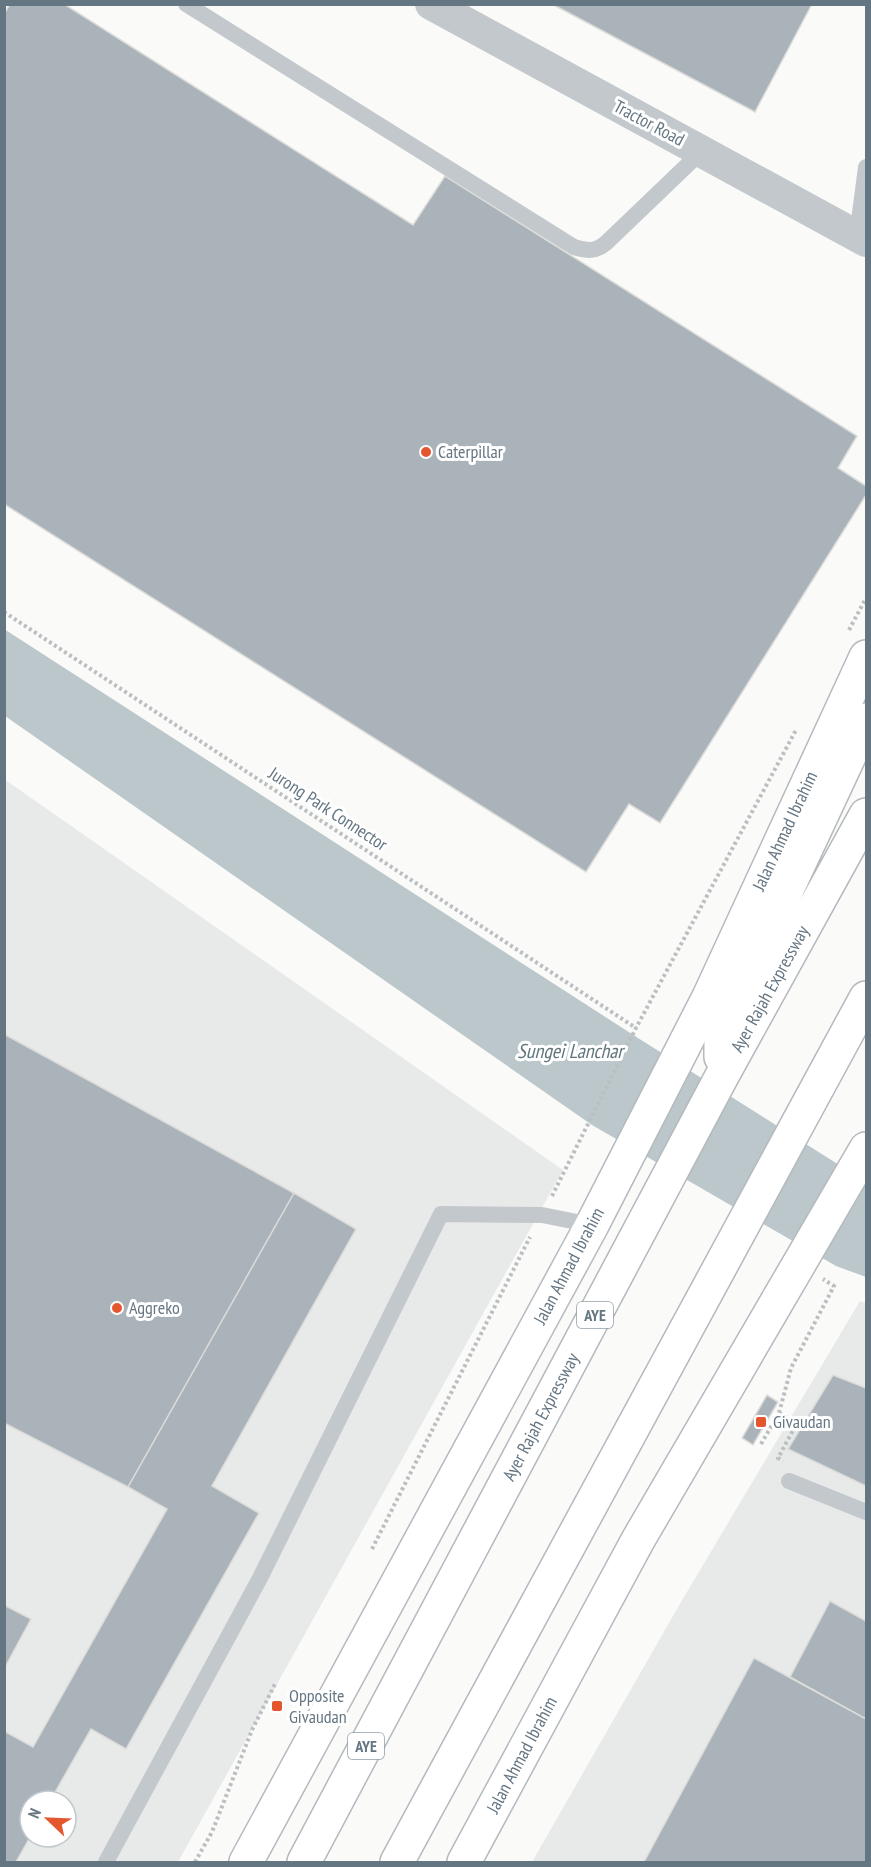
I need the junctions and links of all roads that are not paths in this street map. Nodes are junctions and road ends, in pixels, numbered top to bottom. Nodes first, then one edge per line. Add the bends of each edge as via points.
1 (186, 4) edge
2 (431, 4) edge
3 (702, 152) junction
4 (867, 167) edge
5 (862, 239) edge
6 (855, 649) edge
7 (867, 720) edge
8 (867, 815) edge
9 (867, 998) edge
10 (867, 1036) edge
11 (723, 1074) junction
12 (819, 1088) junction
13 (867, 1149) edge
14 (592, 1225) junction
15 (789, 1481) dead end
16 (867, 1512) edge
17 (106, 1863) edge
18 (246, 1863) edge
19 (304, 1863) edge
20 (397, 1863) edge
21 (464, 1863) edge

1 - 3 lane via 574,247 598,250
2 - 3 street, Tractor Road
3 - 5 street, Tractor Road
4 - 5 lane
6 - 14 main road, Jalan Ahmad Ibrahim via 709,997
7 - 11 main road via 728,1016 721,1035
8 - 11 main road, Ayer Rajah Expressway / AYE
9 - 12 main road
10 - 12 main road
11 - 19 main road, Ayer Rajah Expressway / AYE
12 - 20 main road
13 - 21 main road, Jalan Ahmad Ibrahim via 638,1540
14 - 17 lane via 542,1215 441,1214 260,1578
14 - 18 main road, Jalan Ahmad Ibrahim
15 - 16 lane

